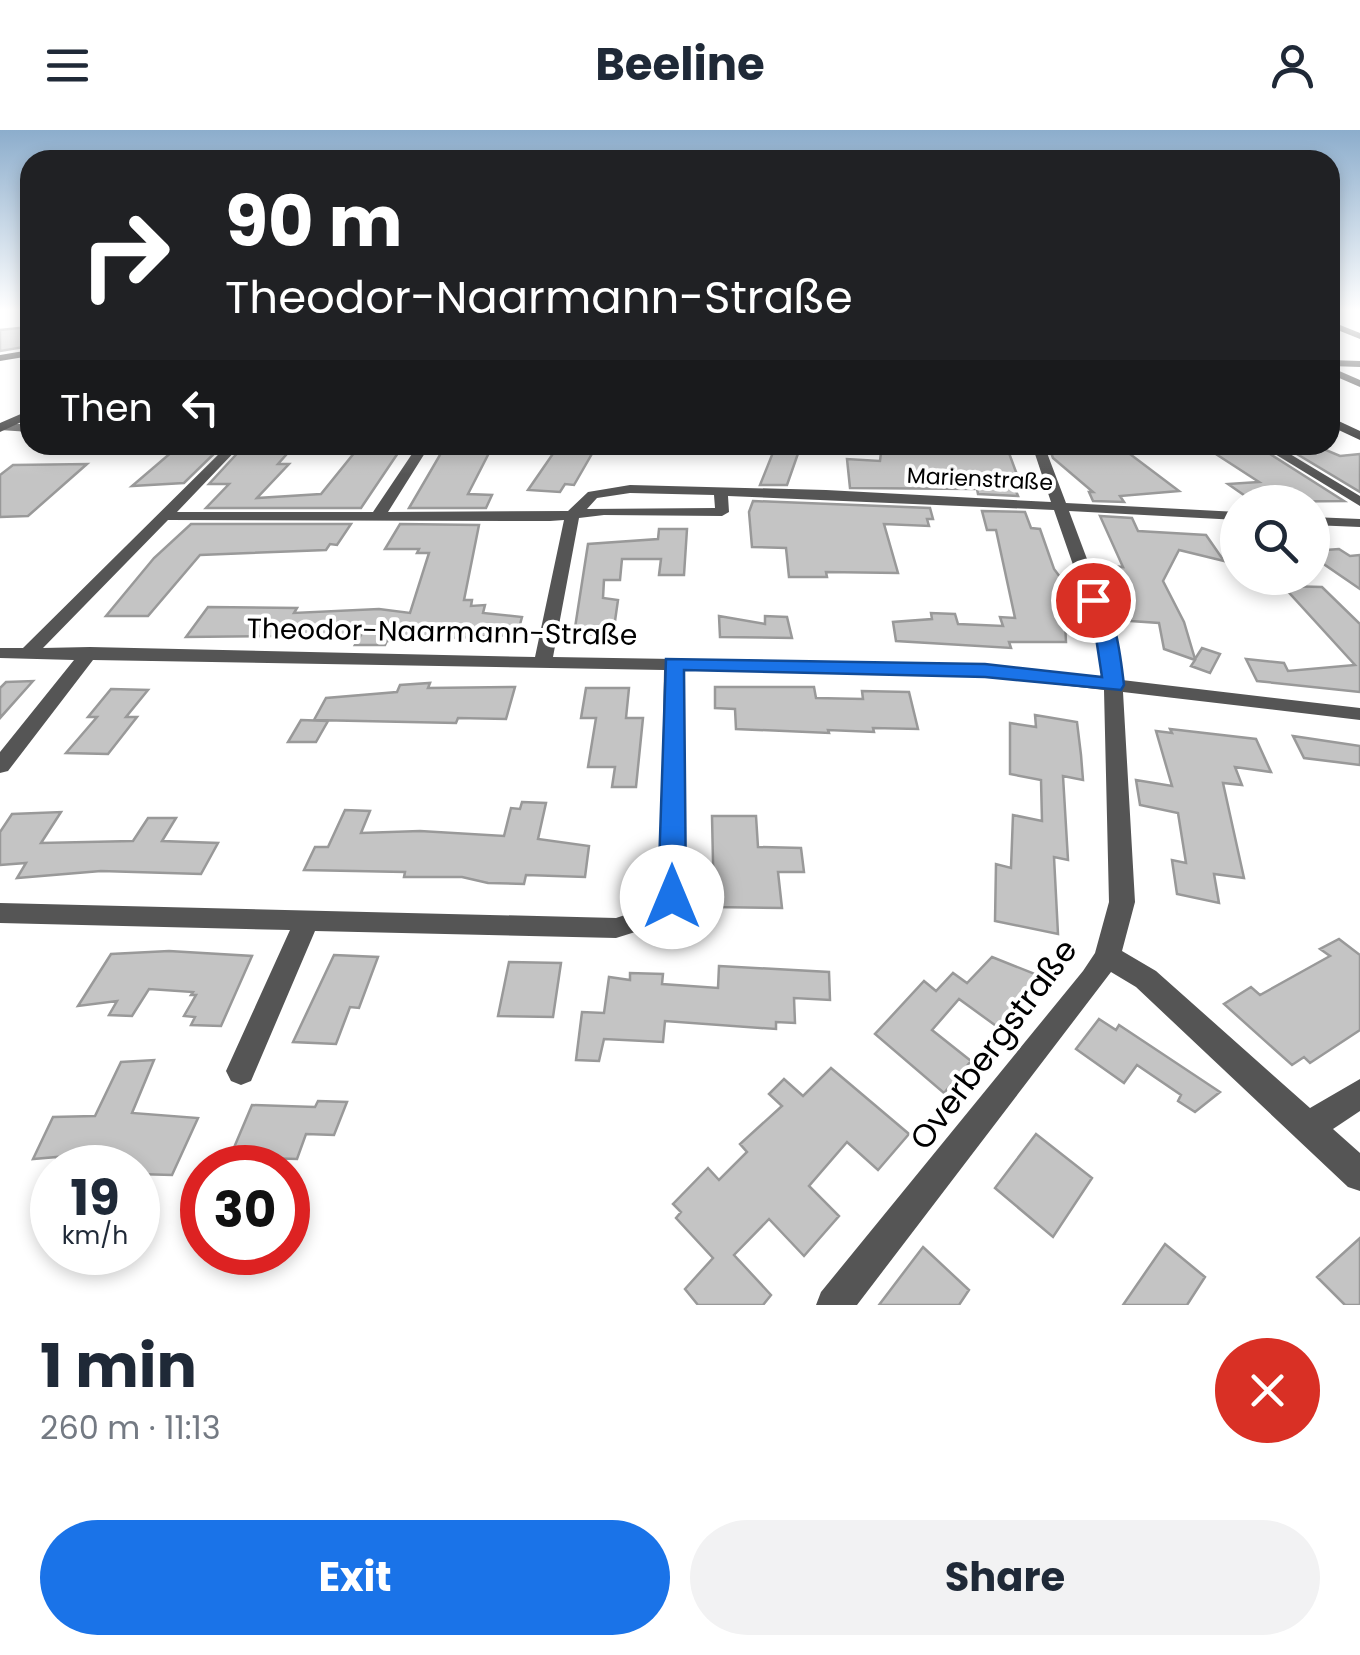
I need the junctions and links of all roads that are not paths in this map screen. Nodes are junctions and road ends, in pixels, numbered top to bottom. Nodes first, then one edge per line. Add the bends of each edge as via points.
1 (225, 455) edge
2 (418, 455) edge
3 (1041, 455) edge
4 (1282, 455) edge
5 (721, 491) junction
6 (1360, 502) edge
7 (1056, 504) junction
8 (572, 515) junction
9 (1220, 515) edge
10 (163, 516) junction
11 (378, 516) junction
12 (1330, 522) edge
13 (1360, 524) edge
14 (29, 652) junction
15 (90, 652) junction
16 (0, 653) edge
17 (544, 662) junction
18 (674, 663) junction
19 (1114, 685) junction
20 (1360, 714) edge
21 (0, 766) edge
22 (0, 913) edge
23 (308, 918) junction
24 (1106, 956) junction
25 (241, 1071) dead end
26 (1360, 1092) edge
27 (1309, 1127) junction
28 (1360, 1175) edge
29 (834, 1305) edge

1 - 10 street
2 - 11 street
3 - 7 street, Overbergstraße
4 - 6 street
5 - 7 street, Marienstraße
5 - 8 street, Marienstraße via 615,490 592,494
5 - 8 street via 722,512
7 - 9 street, Marienstraße
7 - 19 street, Overbergstraße via 1105,631
8 - 11 street
8 - 17 street
10 - 11 street
10 - 14 street
12 - 13 street
14 - 15 street, Theodor-Naarmann-Straße
14 - 16 street, Theodor-Naarmann-Straße
15 - 17 street, Theodor-Naarmann-Straße
15 - 21 street
17 - 18 street, Theodor-Naarmann-Straße
18 - 19 street, Theodor-Naarmann-Straße via 985,670
18 - 23 street via 672,897 655,916 616,928
19 - 20 street, Theodor-Naarmann-Straße
19 - 24 street, Overbergstraße via 1122,902
22 - 23 street
23 - 25 street
24 - 27 street via 1146,979
24 - 29 street, Overbergstraße
26 - 27 street
27 - 28 street

